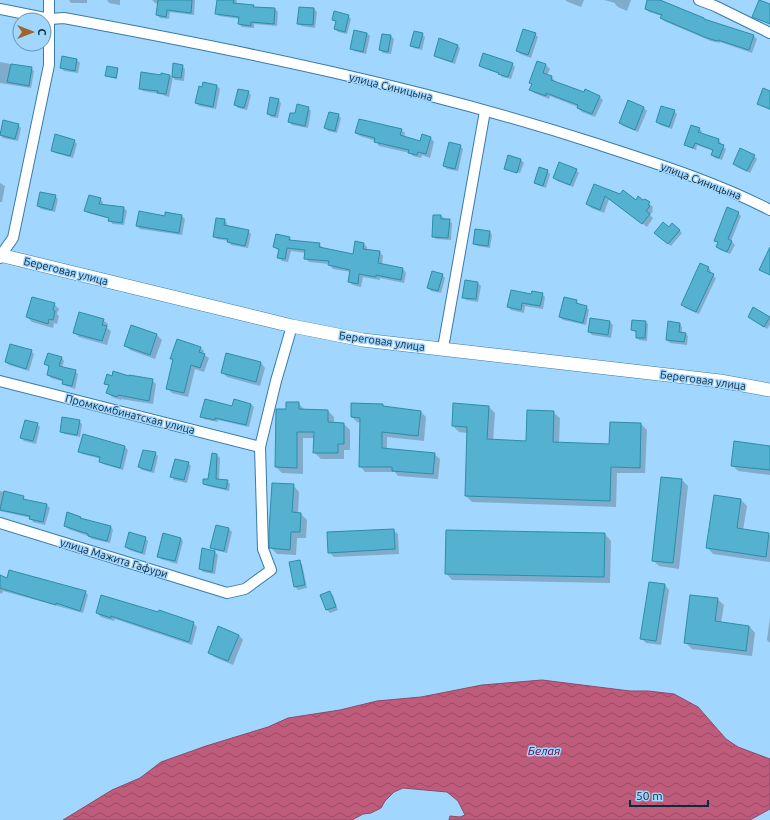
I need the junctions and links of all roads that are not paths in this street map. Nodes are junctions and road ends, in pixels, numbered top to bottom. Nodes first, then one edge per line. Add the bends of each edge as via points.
1 (49, 0) edge
2 (699, 0) edge
3 (0, 9) edge
4 (15, 12) edge
5 (50, 12) edge
6 (52, 19) edge
7 (770, 33) edge
8 (49, 52) edge
9 (485, 111) junction
10 (770, 210) edge
11 (0, 255) edge
12 (0, 258) edge
13 (292, 326) junction
14 (443, 348) junction
15 (0, 380) edge
16 (770, 390) edge
17 (260, 447) junction
18 (0, 522) edge

1 - 5 street
2 - 7 street
3 - 4 street, улица Синицына
6 - 9 street, улица Синицына via 64,18 227,48
8 - 11 street via 49,65 13,238
9 - 10 street, улица Синицына via 553,130 688,174
9 - 14 street
11 - 12 street
11 - 13 main road, Береговая улица
13 - 14 main road, Береговая улица via 363,340
13 - 17 street
14 - 16 main road, Береговая улица via 712,380
15 - 17 street, Промкомбинатская улица
17 - 18 street, улица Мажита Гафури via 263,550 271,570 245,589 227,593

